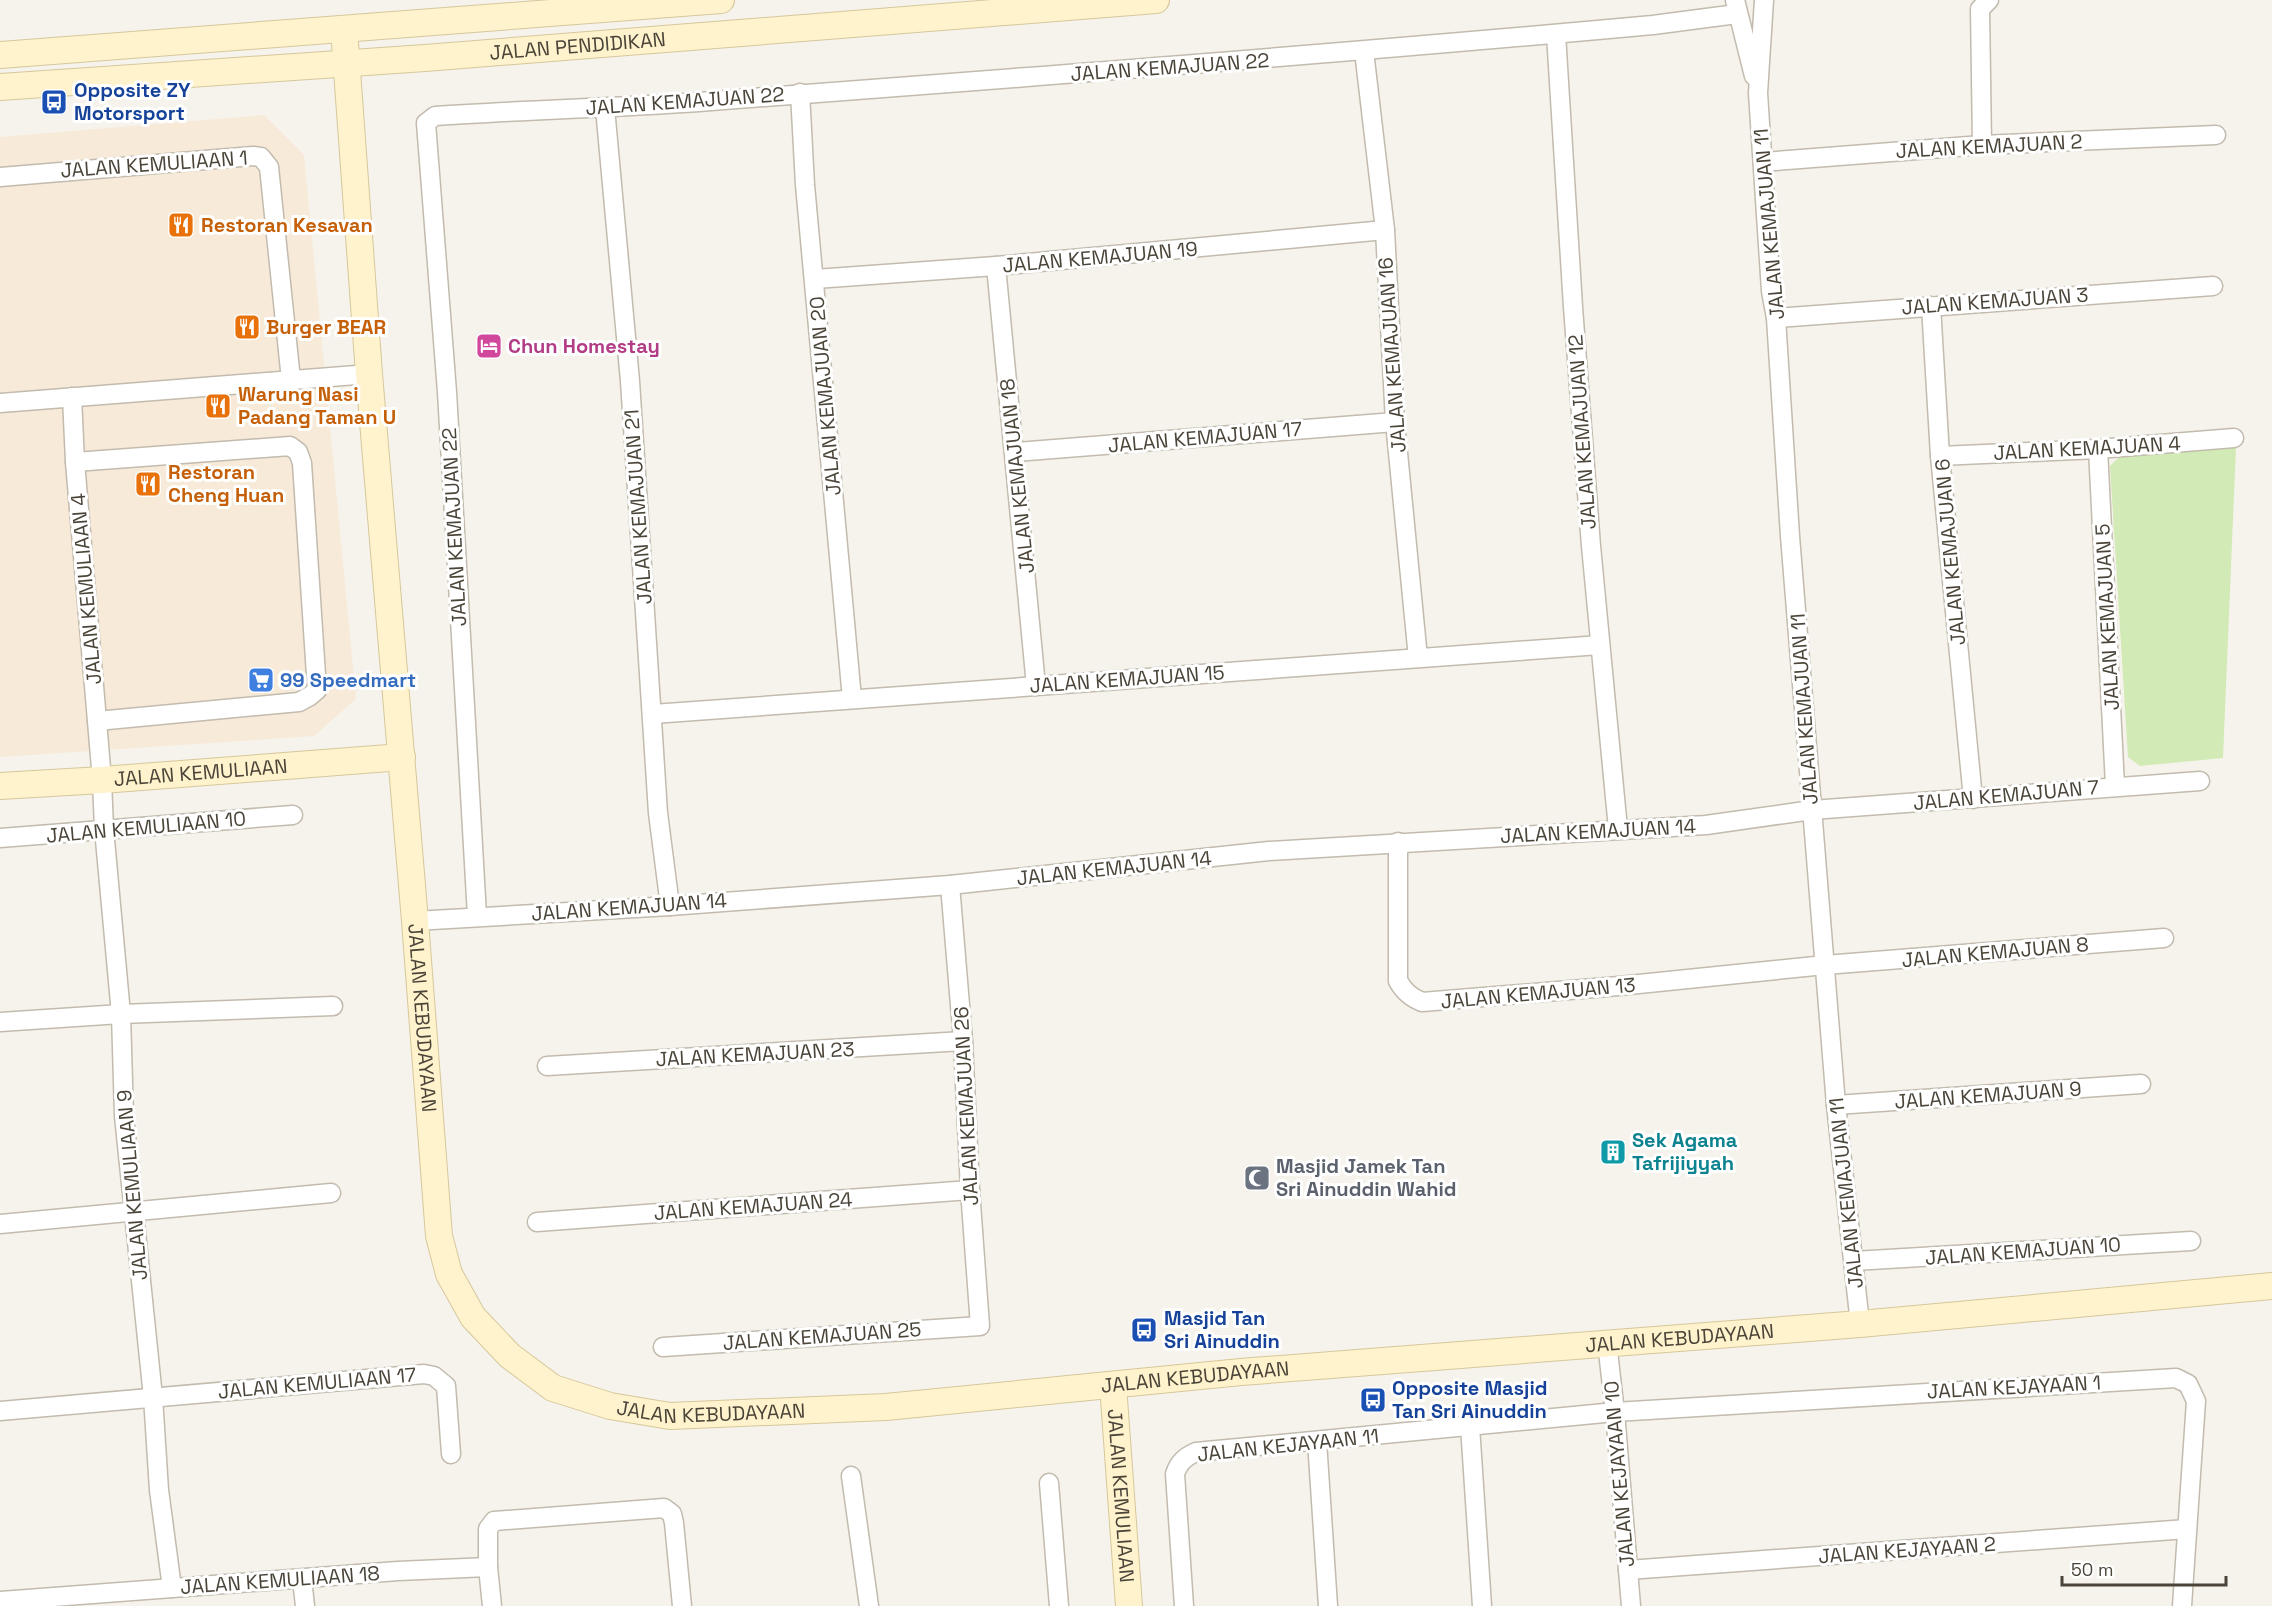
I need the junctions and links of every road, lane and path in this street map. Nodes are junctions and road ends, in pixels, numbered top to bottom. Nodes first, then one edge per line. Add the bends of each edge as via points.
1 (721, 0) edge
2 (1156, 0) edge
3 (1764, 0) edge
4 (1989, 0) edge
5 (587, 5) edge
6 (1736, 7) edge
7 (344, 29) junction
8 (1556, 34) junction
9 (1364, 51) junction
10 (0, 55) edge
11 (347, 63) junction
12 (0, 87) edge
13 (800, 93) junction
14 (1758, 93) junction
15 (605, 108) junction
16 (2216, 135) dead end
17 (1982, 145) junction
18 (1763, 162) junction
19 (0, 177) edge
20 (1385, 230) junction
21 (996, 266) junction
22 (814, 279) junction
23 (2213, 285) dead end
24 (1931, 306) junction
25 (1776, 318) junction
26 (369, 374) junction
27 (291, 380) junction
28 (72, 397) junction
29 (0, 403) edge
30 (1395, 422) junction
31 (2234, 438) dead end
32 (2098, 449) junction
33 (1015, 452) junction
34 (1940, 456) junction
35 (75, 462) junction
36 (1600, 645) junction
37 (1418, 658) junction
38 (1036, 686) junction
39 (852, 699) junction
40 (653, 714) junction
41 (97, 721) junction
42 (402, 757) junction
43 (102, 780) junction
44 (2200, 781) dead end
45 (0, 786) edge
46 (2115, 786) junction
47 (1973, 799) junction
48 (1812, 810) junction
49 (293, 815) dead end
50 (1618, 829) junction
51 (104, 830) junction
52 (0, 838) edge
53 (1398, 842) junction
54 (950, 885) junction
55 (670, 906) junction
56 (477, 916) junction
57 (415, 921) junction
58 (2164, 938) dead end
59 (1825, 965) junction
60 (333, 1006) dead end
61 (121, 1014) junction
62 (0, 1022) edge
63 (963, 1041) junction
64 (547, 1066) dead end
65 (2141, 1084) dead end
66 (1836, 1105) junction
67 (970, 1190) junction
68 (331, 1193) dead end
69 (134, 1213) junction
70 (537, 1222) dead end
71 (0, 1224) edge
72 (2191, 1240) dead end
73 (1854, 1262) junction
74 (2272, 1286) edge
75 (1860, 1324) junction
76 (980, 1326) joint
77 (1607, 1343) junction
78 (663, 1347) dead end
79 (1113, 1385) junction
80 (153, 1397) junction
81 (0, 1411) edge
82 (1615, 1412) junction
83 (1470, 1426) junction
84 (1317, 1441) junction
85 (451, 1454) dead end
86 (851, 1476) dead end
87 (1049, 1483) dead end
88 (2187, 1529) junction
89 (488, 1567) junction
90 (1628, 1570) junction
91 (302, 1579) junction
92 (172, 1588) junction
93 (0, 1601) edge
94 (304, 1606) edge
95 (492, 1606) edge
96 (682, 1606) edge
97 (869, 1606) edge
98 (1059, 1606) edge
99 (1129, 1606) edge
100 (1184, 1606) edge
101 (1328, 1606) edge
102 (1482, 1606) edge
103 (1631, 1606) edge
104 (2182, 1606) edge

1 - 5 street, JALAN PENDIDIKAN
2 - 11 street, JALAN PENDIDIKAN
3 - 14 street, JALAN KEMAJUAN 11
4 - 17 street via 1980,9
5 - 7 street, JALAN PENDIDIKAN
6 - 8 street, JALAN KEMAJUAN 22 via 1653,25
6 - 14 street, JALAN KEMAJUAN 11
7 - 10 street, JALAN PENDIDIKAN
7 - 11 street, JALAN KEBUDAYAAN
8 - 9 street, JALAN KEMAJUAN 22
8 - 36 street, JALAN KEMAJUAN 12
9 - 13 street, JALAN KEMAJUAN 22
9 - 20 street, JALAN KEMAJUAN 16
11 - 12 street, JALAN PENDIDIKAN
11 - 26 street, JALAN KEBUDAYAAN
13 - 15 street, JALAN KEMAJUAN 22
13 - 22 street, JALAN KEMAJUAN 20
14 - 18 street, JALAN KEMAJUAN 11
15 - 40 street, JALAN KEMAJUAN 21 via 630,381
15 - 56 street, JALAN KEMAJUAN 22 via 435,116 426,123 447,392
16 - 17 street, JALAN KEMAJUAN 2
17 - 18 street, JALAN KEMAJUAN 2
18 - 25 street, JALAN KEMAJUAN 11
19 - 27 street, JALAN KEMULIAAN 1 via 261,157 269,167
20 - 21 street, JALAN KEMAJUAN 19
20 - 30 street, JALAN KEMAJUAN 16
21 - 22 street, JALAN KEMAJUAN 19
21 - 33 street, JALAN KEMAJUAN 18
22 - 39 street, JALAN KEMAJUAN 20
23 - 24 street, JALAN KEMAJUAN 3
24 - 25 street, JALAN KEMAJUAN 3
24 - 34 street, JALAN KEMAJUAN 6
25 - 48 street, JALAN KEMAJUAN 11
26 - 27 street
26 - 42 street, JALAN KEBUDAYAAN
27 - 28 street
28 - 29 street
28 - 35 street, JALAN KEMULIAAN 4
30 - 33 street, JALAN KEMAJUAN 17
30 - 37 street, JALAN KEMAJUAN 16
31 - 32 street, JALAN KEMAJUAN 4
32 - 34 street, JALAN KEMAJUAN 4
32 - 46 street, JALAN KEMAJUAN 5
33 - 38 street, JALAN KEMAJUAN 18
34 - 47 street, JALAN KEMAJUAN 6
35 - 41 street, JALAN KEMULIAAN 4
35 - 41 street via 290,446 302,462 317,690 300,702
36 - 37 street, JALAN KEMAJUAN 15
36 - 50 street, JALAN KEMAJUAN 12
37 - 38 street, JALAN KEMAJUAN 15
38 - 39 street, JALAN KEMAJUAN 15
39 - 40 street, JALAN KEMAJUAN 15
40 - 55 street, JALAN KEMAJUAN 21 via 658,813
41 - 43 street, JALAN KEMULIAAN 4
42 - 43 street, JALAN KEMULIAAN
42 - 57 street, JALAN KEBUDAYAAN
43 - 45 street, JALAN KEMULIAAN
43 - 51 street, JALAN KEMULIAAN 9
44 - 46 street, JALAN KEMAJUAN 7
46 - 47 street, JALAN KEMAJUAN 7
47 - 48 street, JALAN KEMAJUAN 7
48 - 50 street, JALAN KEMAJUAN 14 via 1706,825
48 - 59 street, JALAN KEMAJUAN 11
49 - 51 street, JALAN KEMULIAAN 10
50 - 53 street, JALAN KEMAJUAN 14
51 - 52 street, JALAN KEMULIAAN 10
51 - 61 street, JALAN KEMULIAAN 9
53 - 54 street, JALAN KEMAJUAN 14
53 - 59 street, JALAN KEMAJUAN 13 via 1398,981 1403,990 1422,1002
54 - 55 street, JALAN KEMAJUAN 14
54 - 63 street, JALAN KEMAJUAN 26
55 - 56 street, JALAN KEMAJUAN 14
56 - 57 street, JALAN KEMAJUAN 14
57 - 79 street, JALAN KEBUDAYAAN via 439,1236 449,1274 473,1317 510,1356 553,1388 610,1406 670,1416 886,1407
58 - 59 street, JALAN KEMAJUAN 8
59 - 66 street, JALAN KEMAJUAN 11
60 - 61 street
61 - 62 street
61 - 69 street, JALAN KEMULIAAN 9 via 124,1116
63 - 64 street, JALAN KEMAJUAN 23
63 - 67 street, JALAN KEMAJUAN 26
65 - 66 street, JALAN KEMAJUAN 9
66 - 73 street, JALAN KEMAJUAN 11
67 - 70 street, JALAN KEMAJUAN 24
67 - 76 street, JALAN KEMAJUAN 26
68 - 69 street
69 - 71 street
69 - 80 street, JALAN KEMULIAAN 9
72 - 73 street, JALAN KEMAJUAN 10
73 - 75 street, JALAN KEMAJUAN 11
74 - 75 street, JALAN KEBUDAYAAN
75 - 77 street, JALAN KEBUDAYAAN
76 - 78 street, JALAN KEMAJUAN 25
77 - 79 street, JALAN KEBUDAYAAN
77 - 82 street, JALAN KEJAYAAN 10
79 - 99 street, JALAN KEMULIAAN
80 - 81 street
80 - 85 street, JALAN KEMULIAAN 17 via 424,1374 447,1386
80 - 92 street, JALAN KEMULIAAN 9 via 159,1490
82 - 83 street, JALAN KEJAYAAN 11
82 - 88 street, JALAN KEJAYAAN 1 via 2176,1378 2188,1384 2196,1401
82 - 90 street, JALAN KEJAYAAN 10
83 - 84 street, JALAN KEJAYAAN 11
83 - 102 street
84 - 100 street, JALAN KEJAYAAN 11 via 1196,1452 1178,1465 1175,1474
84 - 101 street
86 - 97 street
87 - 98 street
88 - 90 street, JALAN KEJAYAAN 2
88 - 104 street, JALAN KEJAYAAN 1
89 - 91 street, JALAN KEMULIAAN 18
89 - 95 street
89 - 96 street via 488,1529 494,1521 664,1508 674,1522
90 - 103 street, JALAN KEJAYAAN 10
91 - 92 street, JALAN KEMULIAAN 18
91 - 94 street
92 - 93 street, JALAN KEMULIAAN 18

